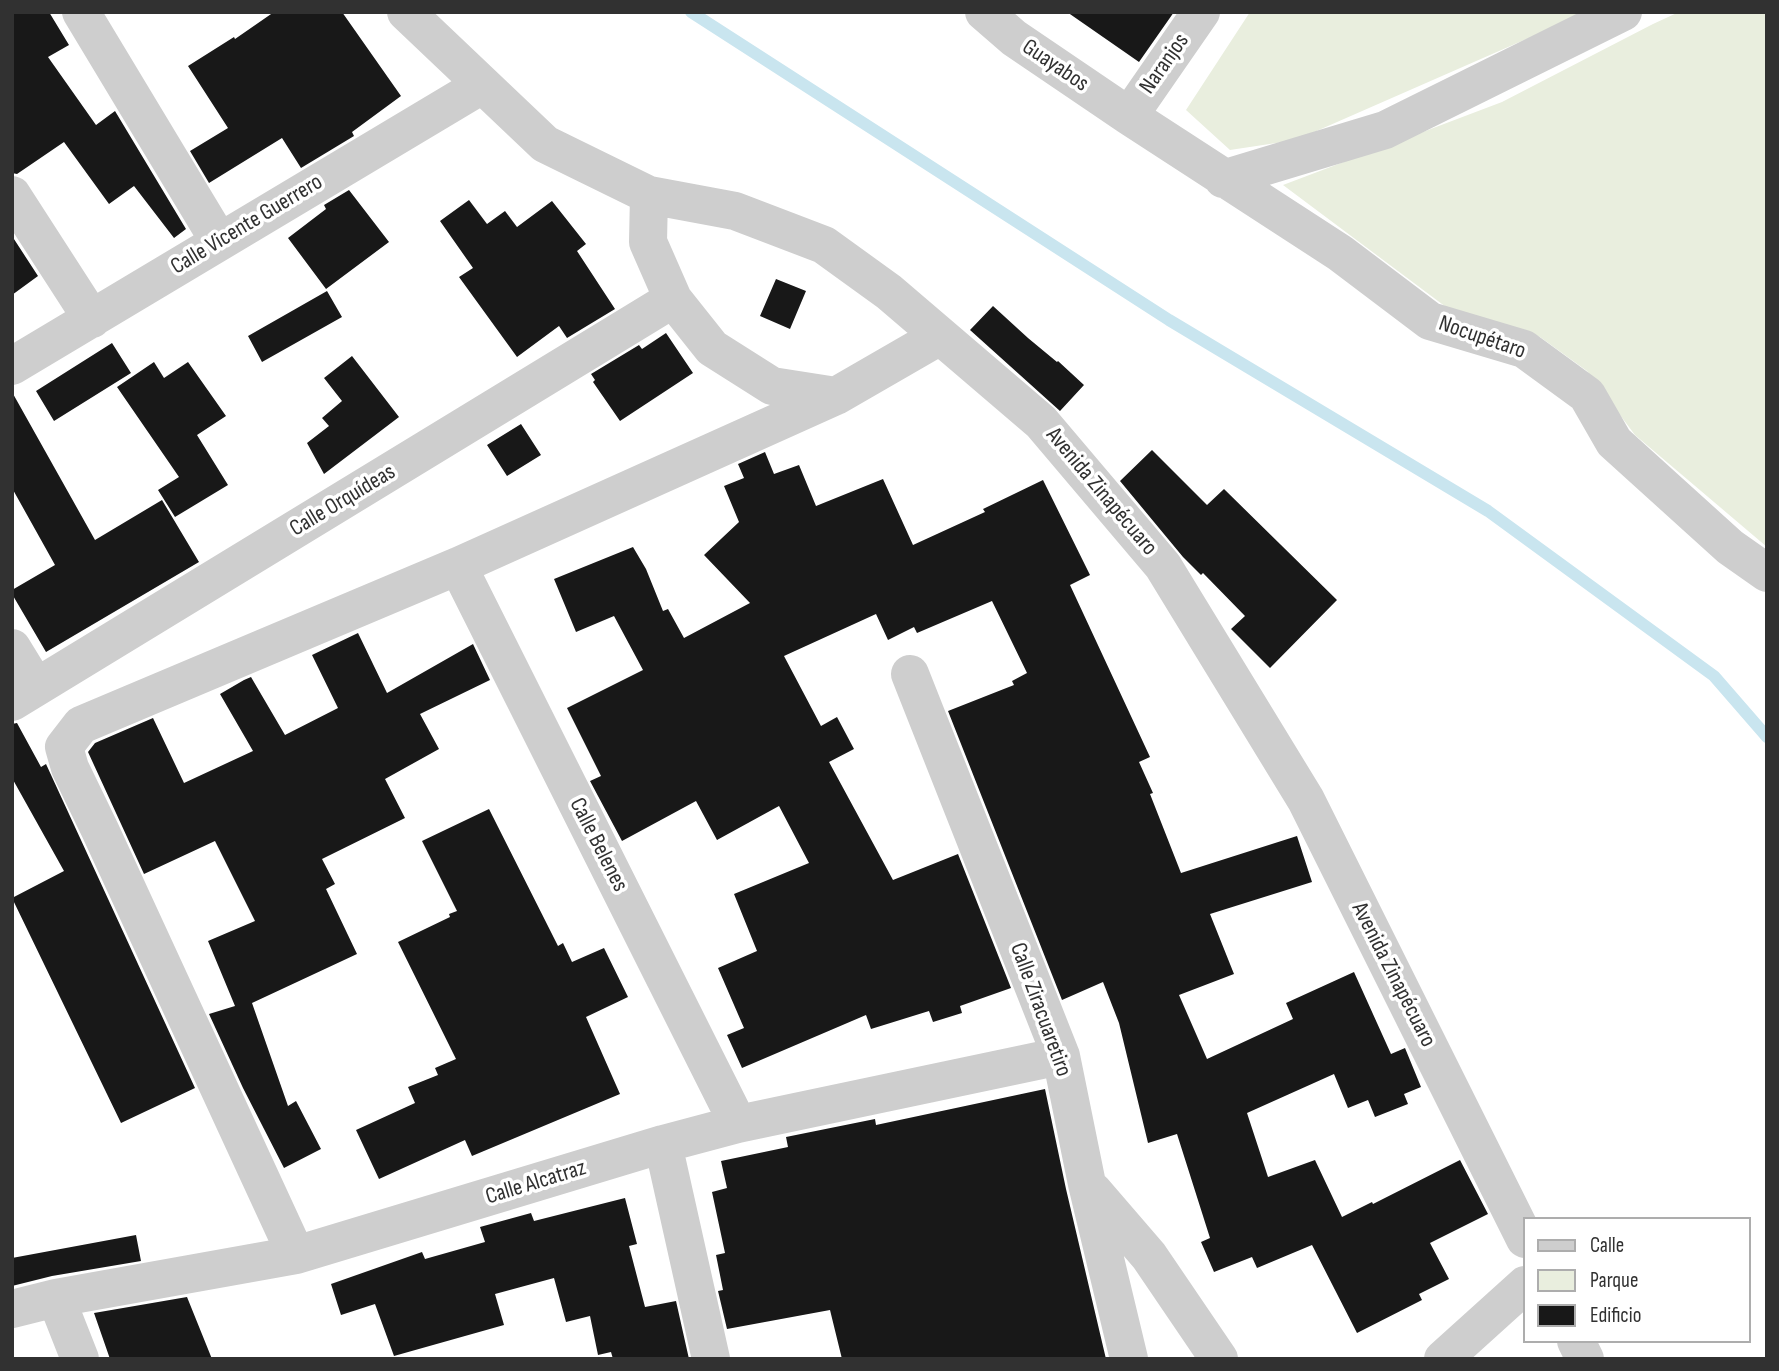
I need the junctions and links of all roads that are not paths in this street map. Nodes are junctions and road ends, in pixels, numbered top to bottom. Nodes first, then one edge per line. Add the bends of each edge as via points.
1 (81, 12) edge
2 (406, 12) edge
3 (984, 12) edge
4 (1201, 12) edge
5 (1623, 12) edge
6 (482, 85) junction
7 (1129, 116) junction
8 (1223, 178) junction
9 (12, 195) edge
10 (649, 195) junction
11 (219, 241) junction
12 (673, 299) junction
13 (92, 319) junction
14 (940, 336) junction
15 (12, 366) edge
16 (836, 396) junction
17 (458, 566) junction
18 (1767, 573) edge
19 (12, 648) edge
20 (910, 674) dead end
21 (24, 695) edge
22 (1061, 1056) junction
23 (737, 1124) junction
24 (663, 1144) junction
25 (1087, 1184) junction
26 (1524, 1238) edge
27 (296, 1255) junction
28 (1524, 1286) edge
29 (56, 1298) junction
30 (12, 1309) edge
31 (1577, 1343) edge
32 (80, 1359) edge
33 (711, 1359) edge
34 (1129, 1359) edge
35 (1219, 1359) edge
36 (1443, 1359) edge
37 (1585, 1359) edge

1 - 11 street
2 - 6 street, Avenida Zinapécuaro
3 - 7 street, Guayabos via 1014,38
4 - 7 street, Naranjos
5 - 8 street via 1385,130
6 - 10 street, Avenida Zinapécuaro via 545,144
6 - 11 street, Calle Vicente Guerrero
7 - 8 street, Nocupétaro
8 - 18 street, Nocupétaro via 1340,253 1430,321 1524,349 1587,394 1614,442 1730,547
9 - 13 street
10 - 12 street via 648,242
10 - 14 street, Avenida Zinapécuaro via 735,211 824,245
11 - 13 street, Calle Vicente Guerrero
12 - 16 street via 712,348 772,386
12 - 21 street, Calle Orquídeas
13 - 15 street, Calle Vicente Guerrero
14 - 16 street
14 - 26 street, Avenida Zinapécuaro via 1041,422 1163,566 1306,800
16 - 17 street
17 - 23 street, Calle Belenes
17 - 27 street via 81,725 64,747
19 - 21 street
20 - 22 street, Calle Ziracuaretiro
22 - 23 street, Calle Alcatraz
22 - 25 street, Calle Ziracuaretiro
23 - 24 street, Calle Alcatraz
24 - 27 street, Calle Alcatraz
24 - 33 street
25 - 34 street, Calle Ziracuaretiro
25 - 35 street via 1149,1256
27 - 29 street, Calle Alcatraz
28 - 36 street
29 - 30 street, Calle Alcatraz
29 - 32 street
31 - 37 street

